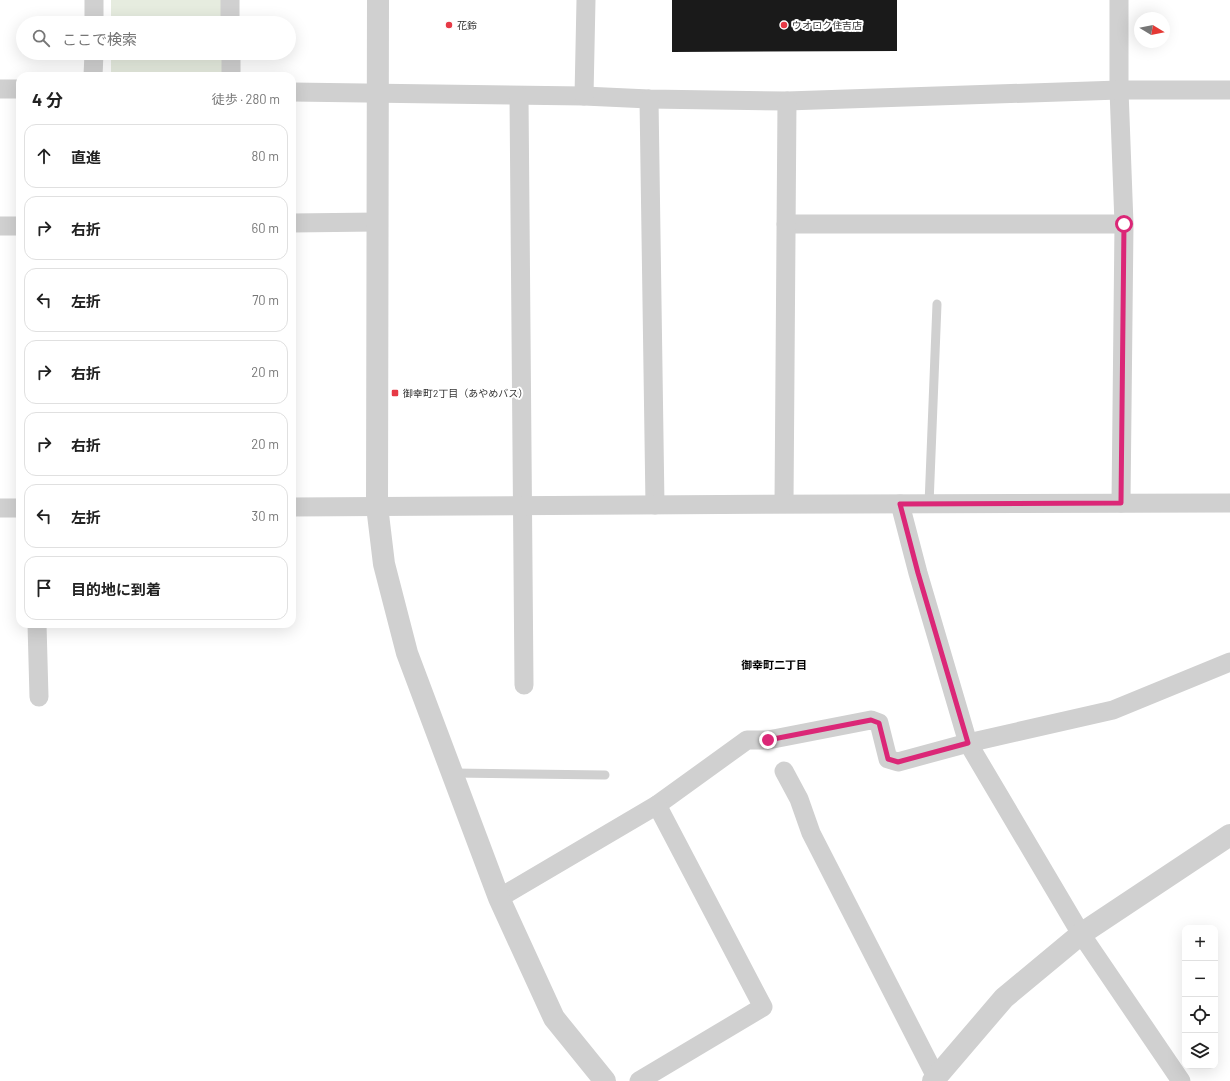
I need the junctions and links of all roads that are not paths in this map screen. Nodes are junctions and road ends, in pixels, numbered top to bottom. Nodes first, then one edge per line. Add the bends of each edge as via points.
1 (94, 0) edge
2 (230, 0) edge
3 (378, 0) edge
4 (586, 0) edge
5 (1119, 0) edge
6 (94, 16) edge
7 (230, 16) edge
8 (94, 60) edge
9 (231, 60) edge
10 (93, 72) edge
11 (231, 72) edge
12 (0, 89) edge
13 (16, 89) edge
14 (1119, 90) junction
15 (1230, 90) edge
16 (296, 92) edge
17 (378, 94) junction
18 (519, 96) junction
19 (584, 96) junction
20 (649, 99) junction
21 (787, 101) junction
22 (377, 222) junction
23 (296, 223) edge
24 (786, 224) junction
25 (1124, 224) junction
26 (0, 226) edge
27 (16, 226) edge
28 (937, 304) dead end
29 (784, 503) junction
30 (1121, 503) junction
31 (1230, 503) edge
32 (900, 504) junction
33 (929, 504) junction
34 (655, 505) junction
35 (377, 506) junction
36 (522, 506) junction
37 (296, 507) edge
38 (0, 508) edge
39 (16, 508) edge
40 (37, 628) edge
41 (1230, 662) edge
42 (524, 685) dead end
43 (39, 697) dead end
44 (968, 743) junction
45 (784, 770) dead end
46 (452, 773) junction
47 (605, 775) dead end
48 (657, 805) junction
49 (1230, 835) edge
50 (499, 898) junction
51 (1081, 934) junction
52 (934, 1079) edge
53 (605, 1081) edge
54 (639, 1081) edge
55 (1181, 1081) edge

1 - 6 street
2 - 7 street
3 - 17 street
4 - 19 street
5 - 14 street
8 - 10 street
9 - 11 street
12 - 13 street
14 - 15 street
14 - 21 street
14 - 25 street
16 - 17 street
17 - 18 street
17 - 22 street
18 - 19 street
18 - 36 street
19 - 20 street
20 - 21 street
20 - 34 street
21 - 24 street
22 - 23 street
22 - 35 street
24 - 25 street
24 - 29 street
25 - 30 street
26 - 27 street
28 - 33 lane
29 - 32 street
29 - 34 street
30 - 31 street
30 - 33 street
32 - 33 street
32 - 44 street
34 - 36 street
35 - 36 street
35 - 37 street
35 - 46 street via 384,564 407,654
36 - 42 street
38 - 39 street
40 - 43 street
41 - 44 street via 1113,710
44 - 48 street via 898,762 888,759 879,723 871,720 768,740 747,740
44 - 51 street
45 - 52 street via 799,799 811,833
46 - 47 lane
46 - 50 street
48 - 50 street
48 - 54 street via 763,1007
49 - 51 street
50 - 53 street via 554,1018
51 - 52 street via 1004,998
51 - 55 street

